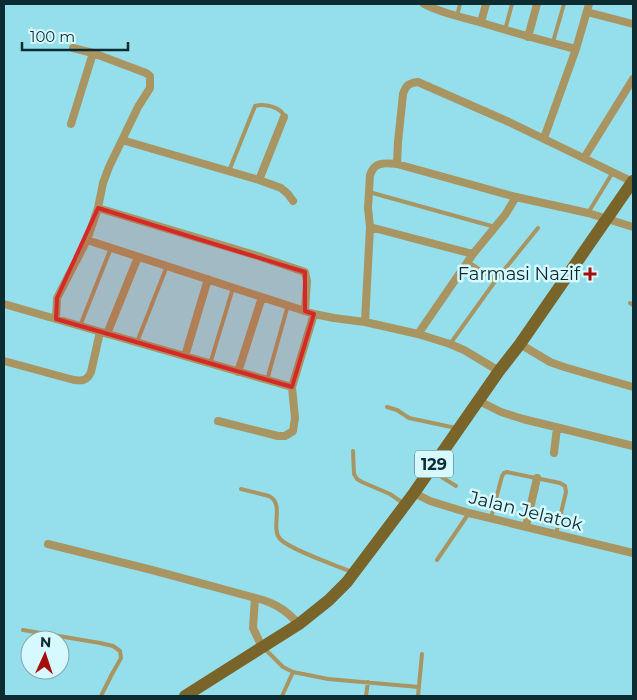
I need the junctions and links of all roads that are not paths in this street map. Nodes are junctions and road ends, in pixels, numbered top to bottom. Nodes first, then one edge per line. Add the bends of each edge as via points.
1 (460, 4) edge
2 (486, 4) edge
3 (512, 4) edge
4 (537, 4) edge
5 (564, 4) edge
6 (589, 4) edge
7 (430, 5) edge
8 (587, 12) junction
9 (457, 16) junction
10 (481, 22) junction
11 (633, 24) edge
12 (505, 30) junction
13 (528, 37) junction
14 (553, 44) junction
15 (73, 48) dead end
16 (576, 50) junction
17 (93, 53) junction
18 (633, 78) edge
19 (284, 118) joint
20 (71, 124) dead end
21 (544, 138) junction
22 (122, 140) junction
23 (584, 158) junction
24 (397, 164) junction
25 (229, 171) junction
26 (612, 172) junction
27 (259, 180) junction
28 (633, 181) edge
29 (369, 192) junction
30 (516, 197) junction
31 (293, 201) dead end
32 (98, 208) junction
33 (588, 213) junction
34 (606, 219) junction
35 (370, 227) junction
36 (495, 227) junction
37 (633, 227) edge
38 (538, 228) dead end
39 (86, 240) junction
40 (112, 248) junction
41 (474, 254) junction
42 (138, 257) junction
43 (468, 262) junction
44 (167, 266) junction
45 (208, 279) junction
46 (496, 280) junction
47 (233, 288) junction
48 (262, 297) junction
49 (4, 304) edge
50 (288, 305) junction
51 (305, 311) junction
52 (314, 314) junction
53 (56, 319) junction
54 (365, 322) junction
55 (80, 326) junction
56 (103, 333) junction
57 (418, 334) junction
58 (136, 342) junction
59 (450, 344) junction
60 (520, 344) junction
61 (185, 356) junction
62 (4, 361) edge
63 (210, 364) junction
64 (500, 371) junction
65 (238, 372) junction
66 (267, 380) junction
67 (292, 387) junction
68 (633, 387) edge
69 (479, 401) junction
70 (387, 406) dead end
71 (218, 421) dead end
72 (557, 428) junction
73 (459, 429) junction
74 (633, 446) edge
75 (353, 451) dead end
76 (554, 453) dead end
77 (430, 470) junction
78 (537, 478) junction
79 (456, 486) dead end
80 (241, 489) dead end
81 (414, 493) junction
82 (405, 504) junction
83 (469, 513) junction
84 (491, 518) junction
85 (526, 526) junction
86 (556, 534) junction
87 (48, 544) dead end
88 (633, 553) edge
89 (437, 560) dead end
90 (354, 573) junction
91 (255, 598) junction
92 (299, 624) junction
93 (70, 638) edge
94 (262, 647) junction
95 (422, 654) dead end
96 (293, 672) junction
97 (368, 682) junction
98 (419, 687) junction
99 (101, 696) edge
100 (185, 696) edge
101 (282, 696) edge
102 (366, 696) edge
103 (418, 696) edge

1 - 9 lane
2 - 10 street
3 - 12 lane
4 - 13 street
5 - 14 lane
6 - 8 street
7 - 9 street
8 - 11 street
8 - 16 street
9 - 10 street
10 - 12 street
12 - 13 street
13 - 14 street
14 - 16 street
15 - 17 street
16 - 21 street
17 - 20 street
17 - 22 street via 150,76 150,88
18 - 23 street
19 - 25 lane via 280,110 264,104 255,106
19 - 27 street
21 - 23 street
21 - 24 street via 414,82 405,87 403,94
22 - 25 street
22 - 32 street via 103,183
23 - 26 street
24 - 29 street via 384,163 374,167
24 - 30 street
25 - 27 street
26 - 28 street
26 - 33 lane
27 - 31 street via 281,188
28 - 34 main road, 129
29 - 35 street
29 - 36 lane
30 - 33 street
30 - 36 street
32 - 39 street
32 - 51 street via 305,272
33 - 34 street
34 - 37 street
34 - 60 main road, 129
35 - 41 street
35 - 54 street
36 - 41 street
38 - 46 lane
39 - 40 street
39 - 53 street via 58,298
40 - 42 street
40 - 55 lane
41 - 43 street
42 - 44 street
42 - 56 street
43 - 46 lane
43 - 57 street
44 - 45 street
44 - 58 lane
45 - 47 street
45 - 61 street
46 - 59 lane
47 - 48 street
47 - 63 lane
48 - 50 street
48 - 65 street
49 - 53 street
50 - 51 street
50 - 66 lane
51 - 52 street
52 - 54 street
52 - 67 street
53 - 55 street
54 - 57 street
55 - 56 street
56 - 58 street
56 - 62 street via 86,380 74,380
57 - 59 street
58 - 61 street
59 - 64 street
60 - 64 main road, 129
60 - 68 street via 550,362
61 - 63 street
63 - 65 street
64 - 69 main road, 129
65 - 66 street
66 - 67 street
67 - 71 street via 296,418 292,431 285,436
69 - 72 street via 501,412
69 - 73 main road, 129
70 - 73 lane via 409,418
72 - 74 street
72 - 76 street
73 - 77 main road, 129
75 - 82 lane via 357,479
77 - 79 lane
77 - 81 main road, 129
78 - 84 lane via 504,473
78 - 85 street
78 - 86 lane via 560,483 566,488
80 - 90 lane via 273,498 277,509 278,536 286,543
81 - 82 main road, 129
81 - 83 street, Jalan Jelatok
82 - 90 main road, 129
83 - 84 street, Jalan Jelatok
83 - 89 lane
84 - 85 street, Jalan Jelatok
85 - 86 street, Jalan Jelatok
86 - 88 street, Jalan Jelatok
87 - 91 street
90 - 92 main road, 129 via 329,600
91 - 92 street via 280,606
91 - 94 street via 253,628
92 - 94 main road, 129
93 - 99 lane via 113,646 120,651 121,658
94 - 96 lane
94 - 100 main road, 129
95 - 98 lane
96 - 97 lane
96 - 101 lane
97 - 98 lane
97 - 102 lane
98 - 103 lane

